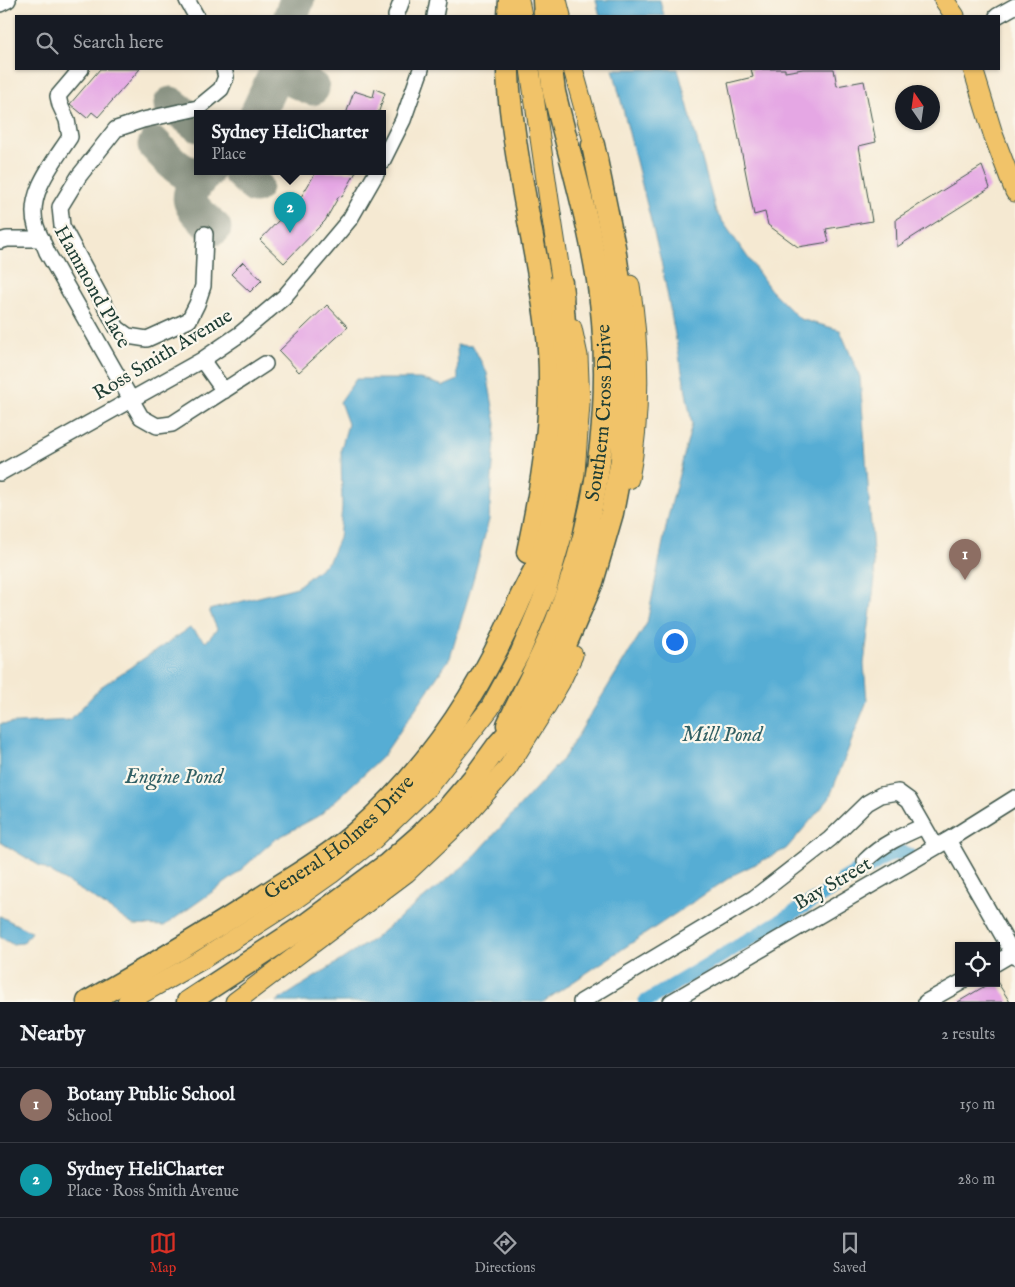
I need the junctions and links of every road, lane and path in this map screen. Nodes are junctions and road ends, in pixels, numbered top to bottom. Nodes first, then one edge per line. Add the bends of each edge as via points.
1 (8, 0) edge
2 (187, 0) edge
3 (402, 0) edge
4 (438, 0) edge
5 (510, 0) edge
6 (519, 0) edge
7 (544, 0) edge
8 (557, 0) edge
9 (944, 0) edge
10 (963, 0) edge
11 (0, 4) edge
12 (1015, 6) edge
13 (195, 15) edge
14 (396, 15) edge
15 (435, 15) edge
16 (509, 15) edge
17 (522, 15) edge
18 (545, 15) edge
19 (561, 15) edge
20 (954, 15) edge
21 (962, 15) edge
22 (999, 15) edge
23 (80, 70) edge
24 (224, 70) edge
25 (421, 70) edge
26 (508, 70) edge
27 (530, 70) edge
28 (551, 70) edge
29 (573, 70) edge
30 (973, 70) edge
31 (593, 145) junction
32 (386, 154) edge
33 (375, 175) edge
34 (1015, 192) edge
35 (205, 234) dead end
36 (42, 239) junction
37 (0, 241) edge
38 (561, 283) junction
39 (202, 360) junction
40 (265, 364) dead end
41 (224, 391) junction
42 (131, 400) junction
43 (0, 473) edge
44 (518, 602) junction
45 (499, 744) junction
46 (1015, 798) edge
47 (924, 826) junction
48 (942, 843) junction
49 (865, 861) dead end
50 (1014, 955) edge
51 (1000, 961) edge
52 (955, 986) edge
53 (88, 1002) edge
54 (127, 1002) edge
55 (188, 1002) edge
56 (235, 1002) edge
57 (581, 1002) edge
58 (671, 1002) edge
59 (926, 1002) edge

1 - 11 street
2 - 13 street
3 - 14 street
4 - 15 street
5 - 16 highway
6 - 17 main road
7 - 18 highway
8 - 19 main road
9 - 20 main road
10 - 21 main road
12 - 22 street
23 - 36 street, Hammond Place via 58,96 68,120 70,137 42,181 34,206 36,225
24 - 35 street via 226,77 221,88 198,108 143,120 116,130 79,176 60,207 66,234 117,328 128,336 148,339 189,320 203,286
25 - 32 street via 403,120
26 - 44 highway via 520,178 547,329 549,375 549,434
27 - 38 main road
28 - 45 highway, Southern Cross Drive via 596,268 603,321 605,381 601,447 592,506 559,616
29 - 31 main road
30 - 34 main road
31 - 45 highway via 623,307 622,460 612,513 577,620 536,704
31 - 56 main road via 616,210 626,259 635,314 637,378 634,451 623,506 604,576 583,631 560,683 512,761 460,822 406,873
33 - 39 street, Ross Smith Avenue via 353,212 284,297 240,334
36 - 37 street
36 - 42 street, Hammond Place
38 - 44 highway via 567,404 564,454 543,554
38 - 54 main road via 578,356 580,404 576,473 546,592 520,653 490,708 427,788 357,853 287,905 203,959
39 - 41 street
39 - 42 street, Ross Smith Avenue
40 - 41 street, Hammond Place
41 - 42 street, Hammond Place via 172,424 158,426 141,417
42 - 43 street, Ross Smith Avenue
44 - 53 highway, General Holmes Drive via 478,686 451,726 423,764 355,834 245,909
45 - 55 highway via 451,806 388,864 307,924
46 - 48 street, Bay Street
47 - 48 street
47 - 49 street via 876,850
47 - 57 street via 909,800 898,792 881,795 754,898
48 - 50 street
48 - 58 street, Bay Street
50 - 51 street
52 - 59 street

